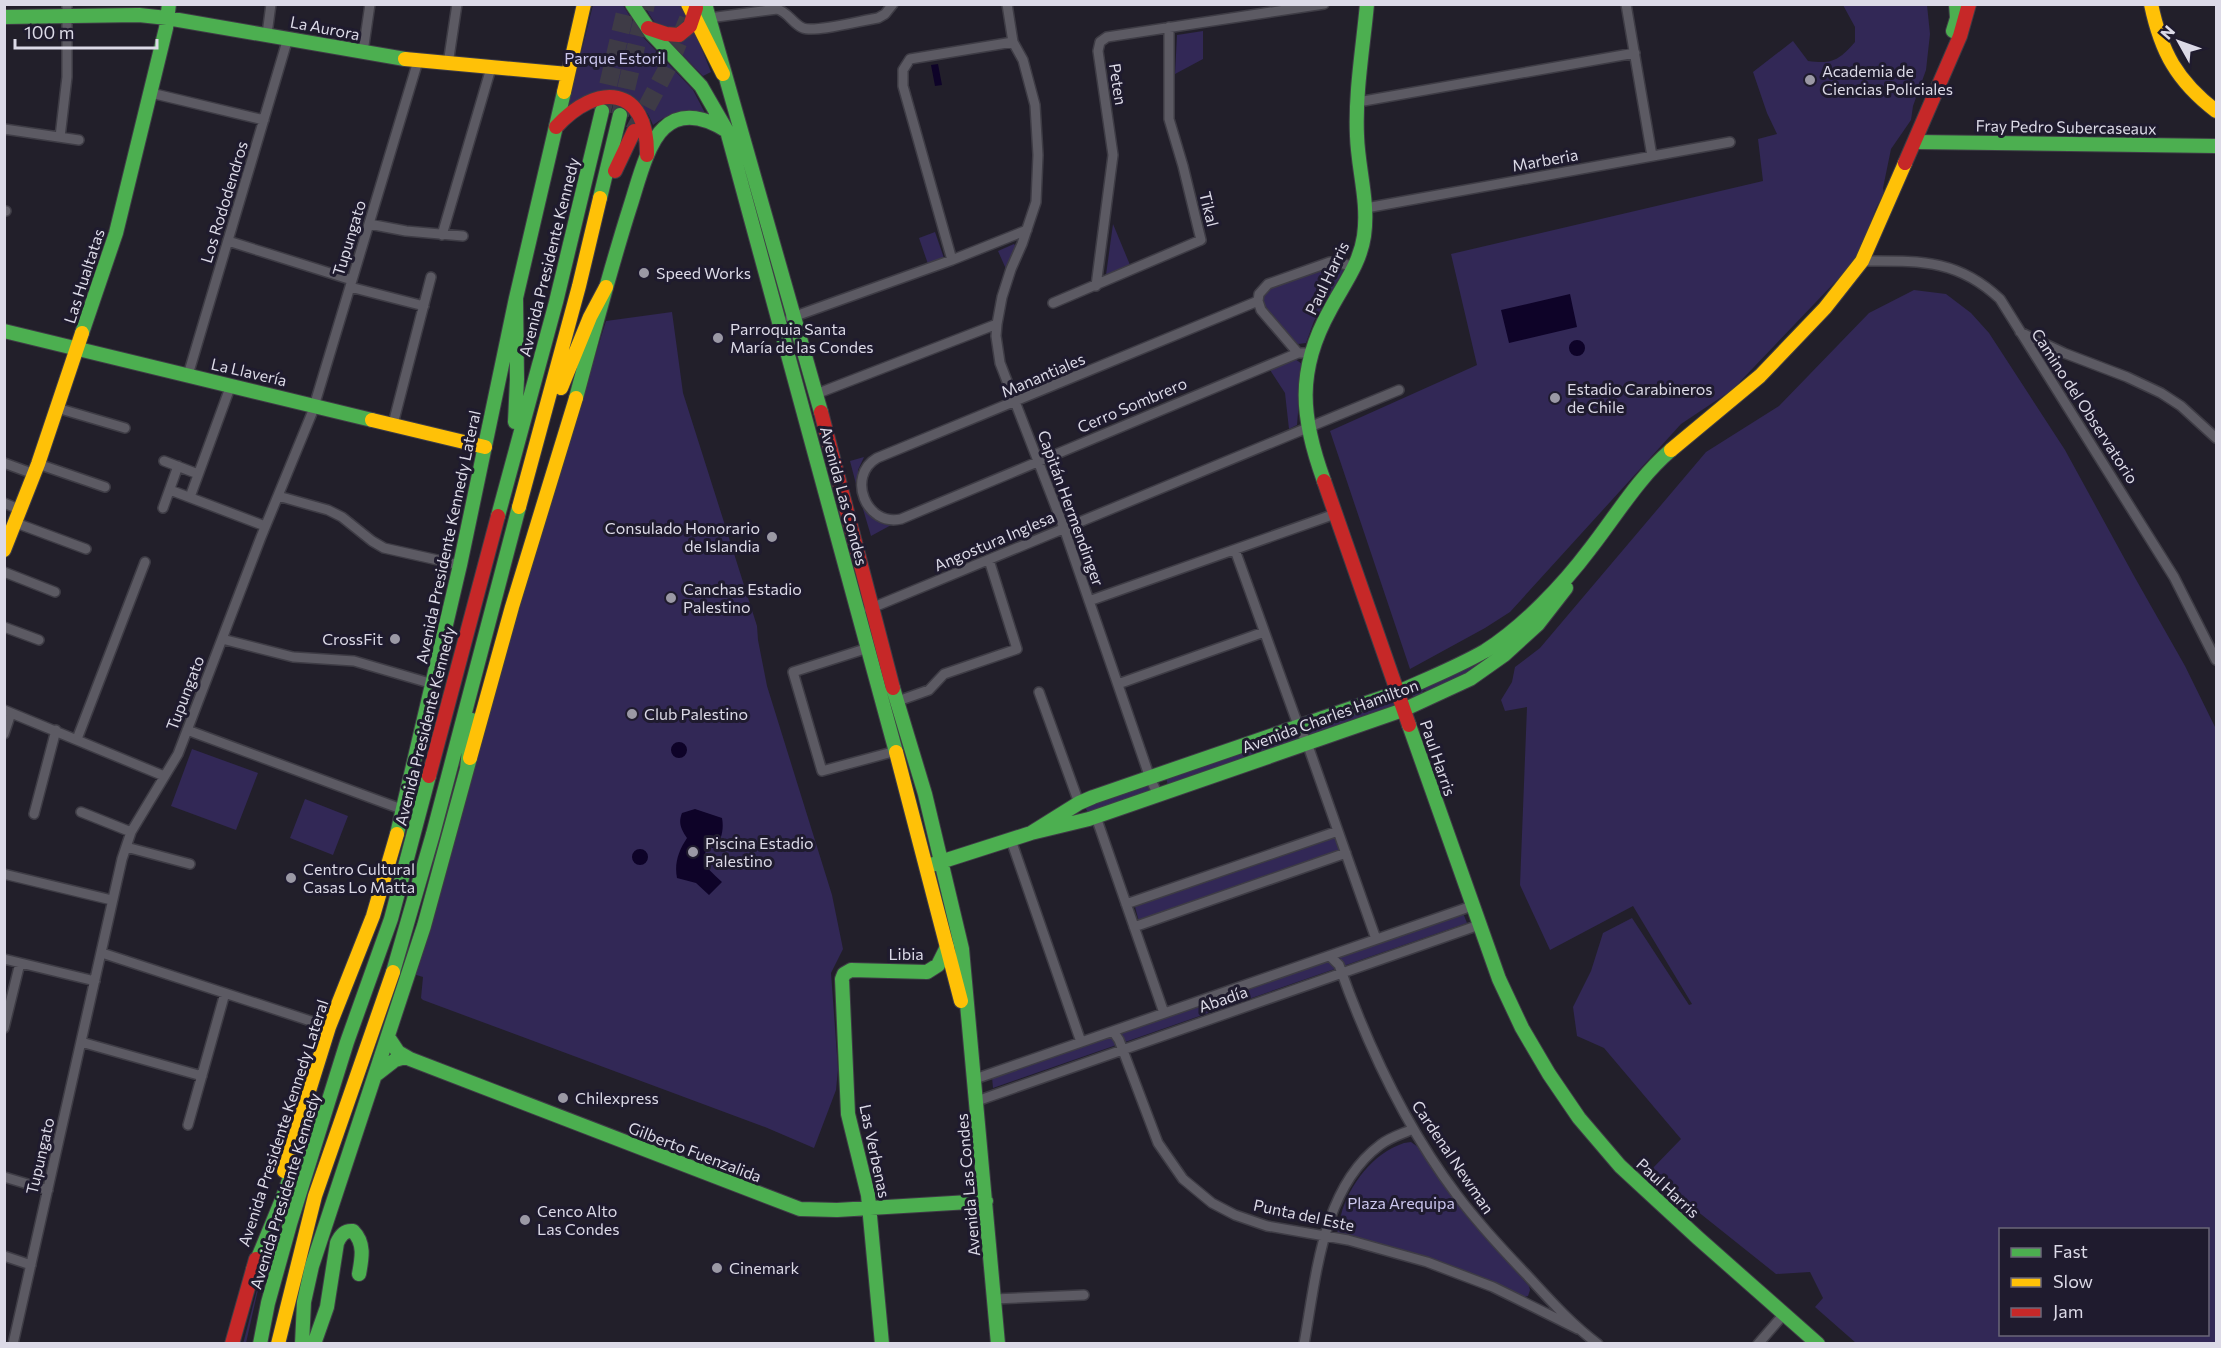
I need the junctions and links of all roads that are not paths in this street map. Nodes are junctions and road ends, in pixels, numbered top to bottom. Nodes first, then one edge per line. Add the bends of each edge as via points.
1 (271, 4) edge
2 (370, 4) edge
3 (457, 4) edge
4 (584, 4) edge
5 (632, 4) edge
6 (705, 4) edge
7 (893, 4) edge
8 (1007, 4) edge
9 (1324, 4) edge
10 (1367, 4) edge
11 (1626, 4) edge
12 (1956, 4) edge
13 (1969, 4) edge
14 (2151, 4) edge
15 (693, 8) edge
16 (68, 10) edge
17 (168, 11) edge
18 (710, 11) edge
19 (4, 17) edge
20 (645, 26) junction
21 (1169, 27) junction
22 (267, 34) junction
23 (288, 38) junction
24 (1013, 42) junction
25 (363, 52) junction
26 (1635, 53) junction
27 (418, 61) junction
28 (448, 64) junction
29 (491, 68) junction
30 (568, 74) junction
31 (723, 74) junction
32 (1935, 91) junction
33 (151, 93) junction
34 (1358, 102) junction
35 (602, 111) tunnel mouth
36 (2217, 111) edge
37 (620, 115) tunnel mouth
38 (264, 120) junction
39 (4, 129) edge
40 (555, 129) junction
41 (634, 131) tunnel mouth
42 (727, 131) junction
43 (60, 137) junction
44 (79, 140) dead end
45 (1730, 142) dead end
46 (1915, 142) junction
47 (2217, 146) edge
48 (1652, 156) junction
49 (645, 160) junction
50 (1366, 208) junction
51 (596, 214) junction
52 (369, 224) junction
53 (1027, 230) junction
54 (442, 235) junction
55 (463, 236) dead end
56 (228, 241) junction
57 (951, 260) junction
58 (1862, 261) junction
59 (1355, 266) junction
60 (431, 277) dead end
61 (351, 284) junction
62 (1096, 286) junction
63 (606, 287) junction
64 (516, 298) junction
65 (1258, 301) junction
66 (1053, 303) dead end
67 (424, 306) junction
68 (794, 317) junction
69 (779, 320) junction
70 (997, 324) junction
71 (4, 332) edge
72 (2020, 332) junction
73 (78, 349) junction
74 (1305, 353) junction
75 (188, 375) junction
76 (231, 385) junction
77 (1399, 390) dead end
78 (816, 394) junction
79 (1015, 403) junction
80 (315, 405) junction
81 (57, 408) junction
82 (393, 424) junction
83 (542, 427) junction
84 (125, 428) dead end
85 (1307, 428) junction
86 (2217, 438) edge
87 (485, 447) junction
88 (515, 457) junction
89 (164, 461) dead end
90 (1038, 461) junction
91 (4, 463) edge
92 (178, 466) junction
93 (36, 469) junction
94 (198, 474) junction
95 (105, 487) dead end
96 (170, 490) junction
97 (863, 493) junction
98 (278, 496) junction
99 (190, 497) junction
100 (844, 499) junction
101 (4, 503) edge
102 (163, 508) dead end
103 (1335, 514) junction
104 (18, 516) junction
105 (265, 526) junction
106 (1065, 528) junction
107 (86, 549) dead end
108 (4, 550) edge
109 (1234, 550) junction
110 (1589, 551) junction
111 (989, 560) junction
112 (145, 562) dead end
113 (460, 565) junction
114 (4, 572) edge
115 (55, 592) dead end
116 (1089, 601) junction
117 (866, 611) junction
118 (4, 627) edge
119 (1264, 632) junction
120 (222, 639) junction
121 (39, 640) dead end
122 (868, 648) junction
123 (480, 652) junction
124 (2217, 660) edge
125 (433, 684) junction
126 (1118, 684) junction
127 (1039, 692) dead end
128 (1398, 692) junction
129 (898, 701) junction
130 (1403, 710) junction
131 (8, 712) edge
132 (1298, 725) junction
133 (56, 730) junction
134 (188, 730) junction
135 (4, 734) edge
136 (76, 739) junction
137 (1307, 743) junction
138 (896, 751) junction
139 (467, 769) junction
140 (164, 776) junction
141 (1150, 778) junction
142 (1158, 795) junction
143 (1079, 803) junction
144 (404, 810) junction
145 (81, 812) dead end
146 (34, 814) dead end
147 (1092, 818) junction
148 (1338, 831) junction
149 (131, 832) junction
150 (1031, 833) junction
151 (1011, 840) junction
152 (126, 847) junction
153 (1346, 853) junction
154 (942, 862) junction
155 (190, 864) dead end
156 (925, 867) junction
157 (4, 874) edge
158 (112, 900) junction
159 (1126, 904) junction
160 (1472, 906) junction
161 (1479, 926) junction
162 (1134, 927) junction
163 (1376, 939) junction
164 (947, 947) junction
165 (102, 953) junction
166 (1330, 956) junction
167 (4, 959) edge
168 (20, 963) junction
169 (851, 970) joint
170 (1342, 973) junction
171 (95, 981) junction
172 (225, 993) junction
173 (1164, 1013) junction
174 (968, 1024) junction
175 (329, 1027) junction
176 (4, 1029) edge
177 (1113, 1031) junction
178 (388, 1037) junction
179 (81, 1042) junction
180 (347, 1042) junction
181 (1081, 1042) junction
182 (1121, 1050) junction
183 (405, 1057) junction
184 (377, 1074) junction
185 (202, 1076) junction
186 (975, 1079) junction
187 (977, 1101) junction
188 (188, 1125) dead end
189 (1413, 1129) junction
190 (4, 1177) edge
191 (48, 1190) junction
192 (986, 1201) junction
193 (870, 1208) junction
194 (1326, 1235) junction
195 (4, 1256) edge
196 (31, 1265) junction
197 (253, 1270) junction
198 (358, 1275) dead end
199 (1084, 1295) dead end
200 (994, 1299) junction
201 (1784, 1314) junction
202 (1578, 1329) junction
203 (13, 1344) edge
204 (232, 1344) edge
205 (260, 1344) edge
206 (278, 1344) edge
207 (302, 1344) edge
208 (314, 1344) edge
209 (882, 1344) edge
210 (998, 1344) edge
211 (1304, 1344) edge
212 (1598, 1344) edge
213 (1758, 1344) edge
214 (1818, 1344) edge

1 - 22 street
2 - 25 street
3 - 28 street
4 - 30 main road, Avenida Presidente Kennedy Lateral
5 - 20 main road, Avenida Las Condes
6 - 18 main road, Avenida Las Condes
7 - 18 street via 878,18 814,30 800,27 775,8
8 - 24 street, Capitán Hermendinger
9 - 21 street, Peten
10 - 34 main road, Paul Harris
11 - 26 street
12 - 32 main road, Avenida Charles Hamilton via 1957,18
13 - 32 main road, Avenida Charles Hamilton via 1960,36
14 - 36 main road via 2159,40 2176,73 2194,94
15 - 20 main road via 688,28 679,35
15 - 31 main road
16 - 17 main road, La Aurora via 139,15
16 - 19 main road, La Aurora
16 - 43 street via 67,76
17 - 22 main road, La Aurora
17 - 33 main road, Las Hualtatas
18 - 31 main road, Avenida Las Condes
20 - 42 main road, Avenida Las Condes via 701,86
21 - 62 street, Peten via 1107,37 1098,45 1113,155
21 - 62 street, Tikal via 1169,119 1201,240
22 - 23 main road, La Aurora
23 - 25 main road, La Aurora
23 - 38 street, Los Rododendros
24 - 53 street, Capitán Hermendinger via 1023,60 1035,105 1036,202
24 - 57 street via 910,59 903,70 903,86
25 - 27 main road, La Aurora
26 - 34 street
26 - 48 street
27 - 28 main road, La Aurora
27 - 52 street, Tupungato
28 - 29 main road, La Aurora
29 - 30 main road, La Aurora
29 - 54 street
30 - 40 main road, Avenida Presidente Kennedy Lateral
31 - 68 main road, Avenida Las Condes
32 - 46 main road, Avenida Charles Hamilton
33 - 38 street
33 - 73 main road, Las Hualtatas via 116,233
34 - 50 main road, Paul Harris via 1357,138
35 - 88 main road, Avenida Presidente Kennedy
37 - 51 main road, Avenida Presidente Kennedy
38 - 56 street, Los Rododendros
39 - 43 street
40 - 49 main road via 586,102 601,97 618,99 642,118 647,138
40 - 64 main road, Avenida Presidente Kennedy Lateral
41 - 51 main road
42 - 49 main road via 698,118 674,120 662,129
42 - 69 main road, Avenida Las Condes
43 - 44 street
45 - 48 street, Marberia
46 - 47 main road, Fray Pedro Subercaseaux
46 - 58 main road, Avenida Charles Hamilton
48 - 50 street, Marberia
49 - 63 main road
50 - 59 main road, Paul Harris via 1364,237
51 - 83 main road, Avenida Presidente Kennedy
52 - 54 street
52 - 61 street, Tupungato
53 - 57 street
53 - 70 street, Capitán Hermendinger via 1002,297
54 - 55 street
56 - 61 street
56 - 75 street, Los Rododendros
57 - 68 street
58 - 72 street, Camino del Observatorio via 1924,261 1960,271 2000,299
58 - 110 main road, Avenida Charles Hamilton via 1825,308 1760,376 1658,461
59 - 65 street, Manantiales via 1330,262 1268,284
59 - 74 main road, Paul Harris
60 - 67 street
61 - 67 street
61 - 80 street, Tupungato
62 - 66 street, Tikal
63 - 83 main road
63 - 139 main road
64 - 87 main road, Avenida Presidente Kennedy Lateral
64 - 88 main road
65 - 74 street via 1261,310
65 - 79 street, Manantiales
67 - 82 street
68 - 69 street
68 - 78 main road, Avenida Las Condes
69 - 117 main road, Avenida Las Condes
70 - 78 street
70 - 79 street, Capitán Hermendinger via 1000,363
71 - 73 main road, La Llavería
72 - 86 street via 2161,393
72 - 124 street, Camino del Observatorio via 2174,577
73 - 75 main road, La Llavería
73 - 81 main road, Las Hualtatas
74 - 85 main road, Paul Harris
74 - 90 street, Cerro Sombrero
75 - 76 main road, La Llavería
76 - 80 main road, La Llavería
76 - 94 street
77 - 85 street, Angostura Inglesa
78 - 100 main road, Avenida Las Condes
79 - 90 street, Capitán Hermendinger
79 - 97 street, Manantiales via 873,460 861,478
80 - 82 main road, La Llavería
80 - 98 street, Tupungato
81 - 84 street
81 - 93 main road, Las Hualtatas
82 - 87 main road, La Llavería
83 - 123 main road, Avenida Presidente Kennedy
85 - 103 main road, Paul Harris
85 - 106 street, Angostura Inglesa
87 - 113 main road, Avenida Presidente Kennedy Lateral
88 - 180 main road, Avenida Presidente Kennedy via 391,919
89 - 92 street
90 - 97 street, Cerro Sombrero via 895,520 884,520 875,514
90 - 106 street, Capitán Hermendinger
91 - 93 street
92 - 94 street
92 - 96 street
93 - 95 street
93 - 104 main road, Las Hualtatas
94 - 99 street
96 - 99 street
96 - 102 street
97 - 100 street
98 - 105 street, Tupungato
98 - 113 street via 335,513 384,548
99 - 105 street
100 - 117 main road, Avenida Las Condes
101 - 104 street
103 - 109 street
103 - 128 main road, Paul Harris
104 - 107 street
104 - 108 main road, Las Hualtatas
105 - 120 street, Tupungato
106 - 111 street, Angostura Inglesa
106 - 116 street, Capitán Hermendinger
109 - 116 street
109 - 119 street
110 - 128 main road, Avenida Charles Hamilton via 1522,622 1486,650
110 - 130 main road, Avenida Charles Hamilton via 1561,596 1518,644 1470,679
111 - 117 street, Angostura Inglesa
111 - 129 street via 1017,649 944,674 928,690
112 - 136 street
113 - 125 main road, Avenida Presidente Kennedy Lateral
114 - 115 street
116 - 126 street, Capitán Hermendinger
117 - 122 main road, Avenida Las Condes
117 - 129 main road, Avenida Las Condes
118 - 121 street
119 - 126 street
119 - 132 street
120 - 125 street via 293,657 354,661
120 - 134 street, Tupungato
122 - 138 main road, Avenida Las Condes
122 - 138 street via 793,672 822,771
123 - 139 main road
123 - 206 main road, Avenida Presidente Kennedy via 413,903 315,1196
125 - 144 main road, Avenida Presidente Kennedy Lateral
126 - 141 street, Capitán Hermendinger
127 - 143 street
128 - 130 main road, Paul Harris
128 - 132 main road, Avenida Charles Hamilton
129 - 154 main road, Avenida Las Condes
130 - 137 main road, Avenida Charles Hamilton
130 - 160 main road, Paul Harris
131 - 133 street
131 - 135 street
132 - 137 street
132 - 141 main road, Avenida Charles Hamilton
133 - 136 street
133 - 146 street
134 - 140 street, Tupungato
134 - 144 street
136 - 140 street
137 - 142 main road, Avenida Charles Hamilton
137 - 148 street
138 - 156 main road, Avenida Las Condes
139 - 178 main road via 428,914
140 - 149 street, Tupungato
141 - 142 street, Capitán Hermendinger
141 - 143 main road, Avenida Charles Hamilton
142 - 147 main road, Avenida Charles Hamilton
143 - 147 main road via 1083,813
143 - 150 main road, Avenida Charles Hamilton
144 - 175 main road, Avenida Presidente Kennedy Lateral via 373,916
145 - 149 street
147 - 150 main road, Avenida Charles Hamilton
147 - 159 street
148 - 153 street
148 - 159 street
149 - 152 street, Tupungato
150 - 151 main road, Avenida Charles Hamilton
151 - 154 main road, Avenida Charles Hamilton
151 - 181 street
152 - 155 street
152 - 158 street, Tupungato
153 - 162 street
153 - 163 street
154 - 156 main road, Avenida Charles Hamilton
154 - 174 main road, Avenida Las Condes via 965,969
156 - 164 main road, Avenida Las Condes
157 - 158 street
158 - 165 street, Tupungato
159 - 162 street
160 - 161 main road, Paul Harris
160 - 163 street, Abadía
161 - 170 street, Abadía
161 - 201 main road, Paul Harris via 1517,1021 1578,1116 1635,1181
162 - 173 street
163 - 166 street, Abadía
164 - 169 main road, Libia via 938,965 927,972
164 - 174 main road, Avenida Las Condes
165 - 171 street, Tupungato
165 - 172 street
166 - 170 street, Cardenal Newman
166 - 173 street, Abadía
167 - 168 street
168 - 171 street
168 - 176 street
169 - 193 main road, Las Verbenas via 841,982 847,1103
170 - 182 street, Abadía
170 - 189 street, Cardenal Newman via 1371,1047
171 - 179 street, Tupungato
172 - 175 street
172 - 185 street
173 - 177 street, Abadía
174 - 186 main road, Avenida Las Condes
175 - 197 main road, Avenida Presidente Kennedy Lateral
177 - 181 street, Abadía
177 - 182 street, Punta del Este
178 - 183 main road, Gilberto Fuenzalida
178 - 184 main road
179 - 185 street
179 - 191 street, Tupungato
180 - 197 main road via 313,1114
180 - 205 main road, Avenida Presidente Kennedy via 286,1240
181 - 186 street, Abadía
182 - 187 street, Abadía
182 - 194 street, Punta del Este via 1158,1143 1192,1188 1223,1209 1250,1220
183 - 184 main road
183 - 193 main road, Gilberto Fuenzalida via 793,1207
184 - 207 main road via 312,1266 304,1302
185 - 188 street
186 - 187 main road, Avenida Las Condes
187 - 192 main road, Avenida Las Condes
189 - 194 street via 1382,1143 1357,1167 1339,1196
189 - 202 street, Cardenal Newman via 1457,1195
190 - 191 street
191 - 196 street, Tupungato
192 - 193 main road, Gilberto Fuenzalida
192 - 200 main road, Avenida Las Condes
193 - 209 main road, Las Verbenas
194 - 202 street, Punta del Este via 1450,1269
194 - 211 street
195 - 196 street
196 - 203 street, Tupungato
197 - 204 main road, Avenida Presidente Kennedy Lateral
198 - 208 main road via 361,1240 354,1231 346,1231 337,1243 327,1310
199 - 200 street
200 - 210 main road, Avenida Las Condes
201 - 213 street
201 - 214 main road, Paul Harris
202 - 212 street, Cardenal Newman

